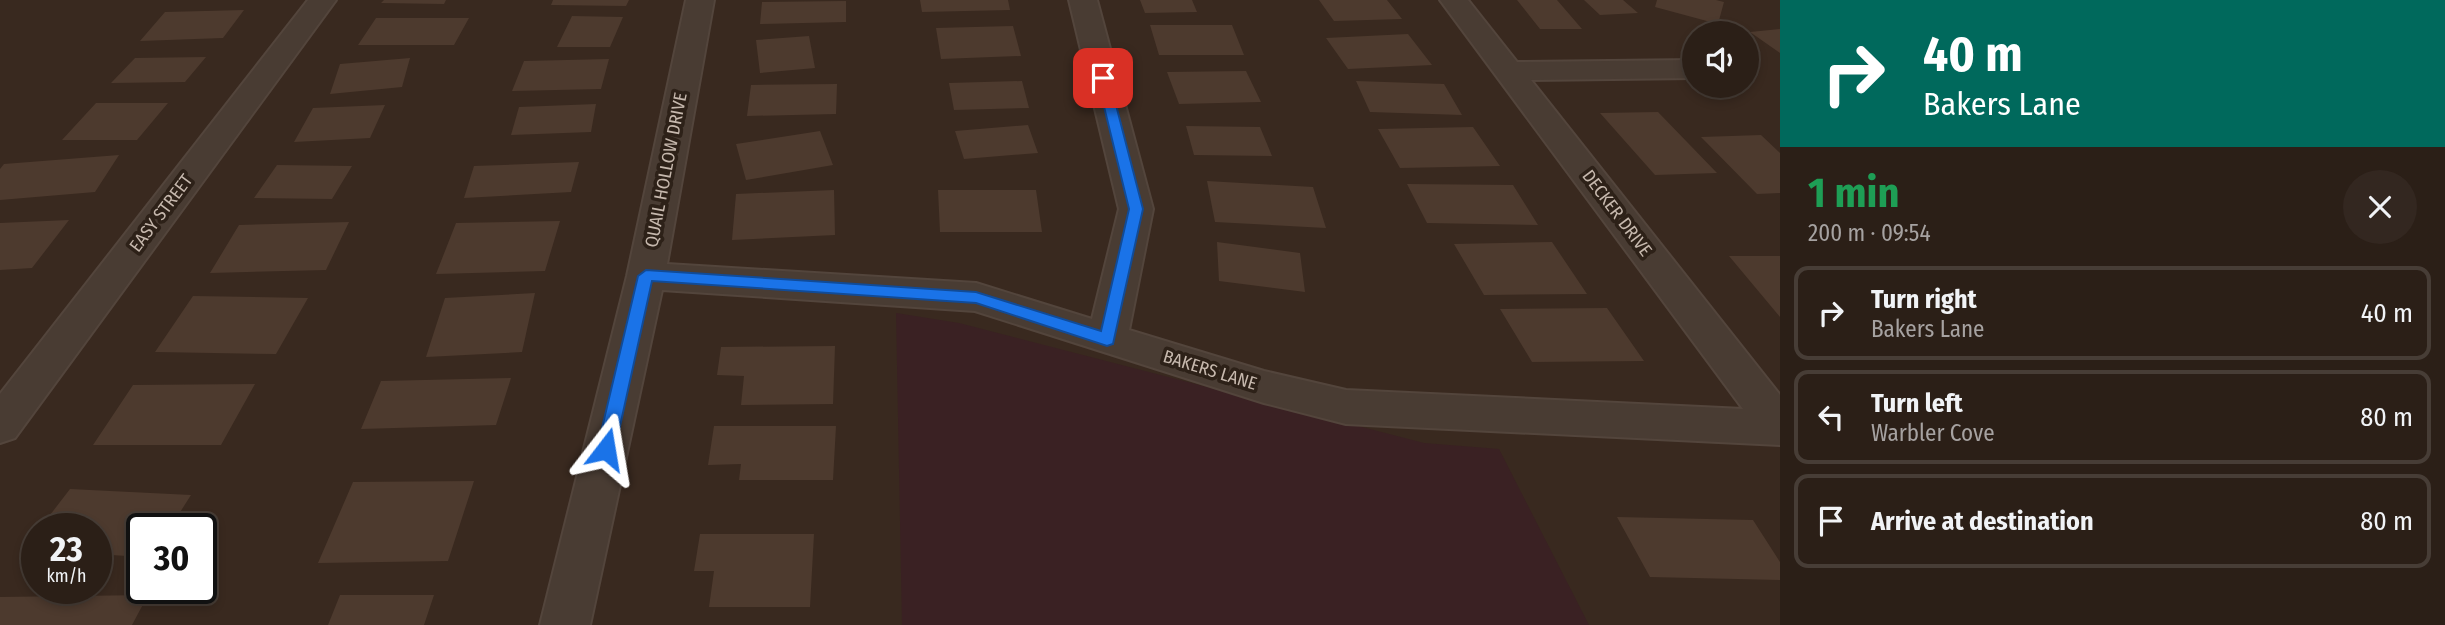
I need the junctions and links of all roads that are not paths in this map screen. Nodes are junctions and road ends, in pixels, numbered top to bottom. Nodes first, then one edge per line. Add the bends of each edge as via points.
1 (322, 0) edge
2 (699, 0) edge
3 (1083, 0) edge
4 (1454, 0) edge
5 (1682, 69) edge
6 (1508, 71) junction
7 (646, 276) junction
8 (1107, 340) junction
9 (0, 426) edge
10 (1780, 427) edge
11 (565, 625) edge

1 - 9 street, EASY STREET
2 - 7 street, QUAIL HOLLOW DRIVE
3 - 8 street via 1136,209
4 - 6 street, DECKER DRIVE
5 - 6 street
6 - 10 street, DECKER DRIVE
7 - 8 street, BAKERS LANE via 976,297
7 - 11 street, QUAIL HOLLOW DRIVE
8 - 10 street, BAKERS LANE via 1346,407

